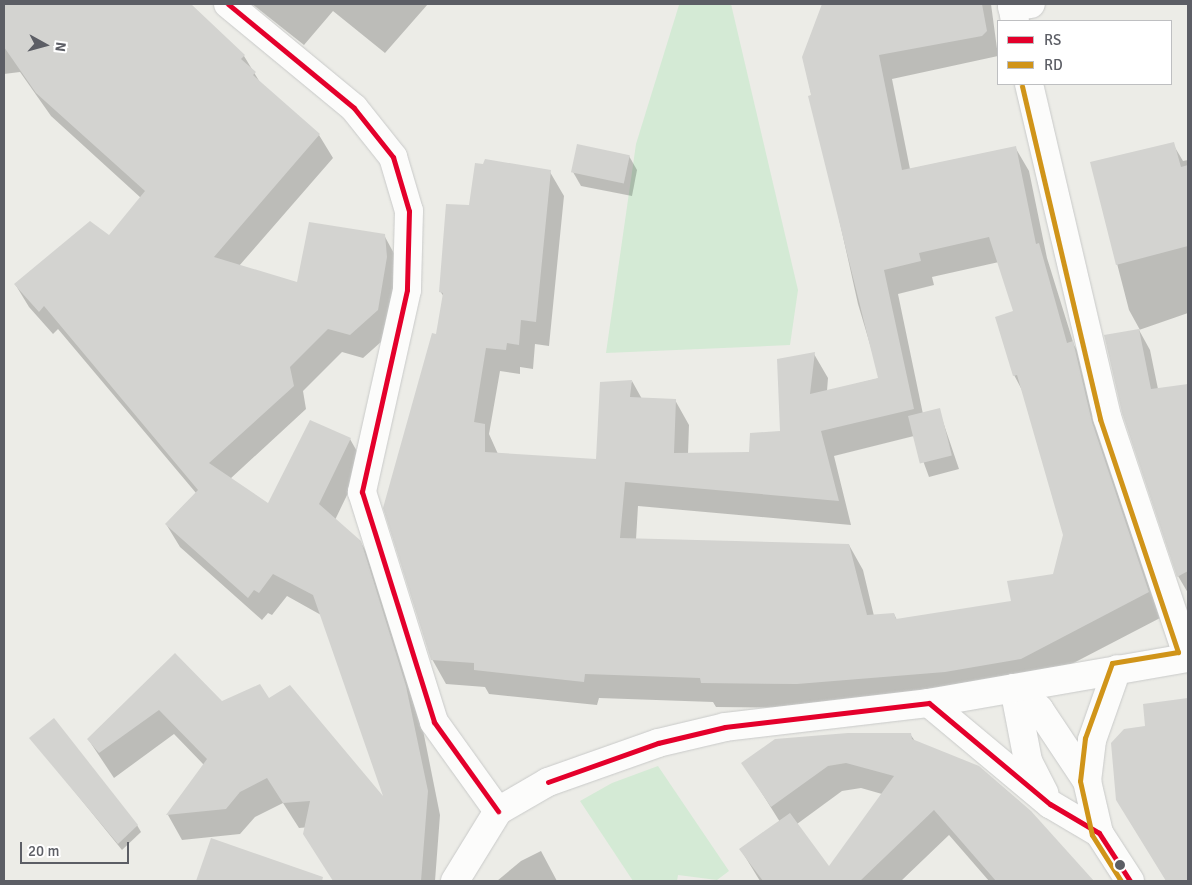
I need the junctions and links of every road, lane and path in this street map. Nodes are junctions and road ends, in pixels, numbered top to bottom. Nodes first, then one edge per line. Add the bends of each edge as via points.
1 (228, 4) edge
2 (1029, 85) edge
3 (1188, 658) edge
4 (1117, 669) junction
5 (1014, 688) junction
6 (929, 703) junction
7 (1087, 781) junction
8 (1050, 804) junction
9 (498, 811) junction
10 (1100, 834) junction
11 (454, 881) edge
12 (1130, 881) edge

1 - 9 street via 354,108 394,157 409,212 407,290 362,492 434,722
2 - 3 street via 1107,417
3 - 4 street
4 - 5 street
4 - 7 street via 1092,740
5 - 6 street
5 - 7 street via 1039,709
5 - 8 street via 1028,761
6 - 8 street
6 - 9 street via 725,727 658,743 548,782
7 - 10 street
8 - 10 street
9 - 11 street
10 - 12 street

